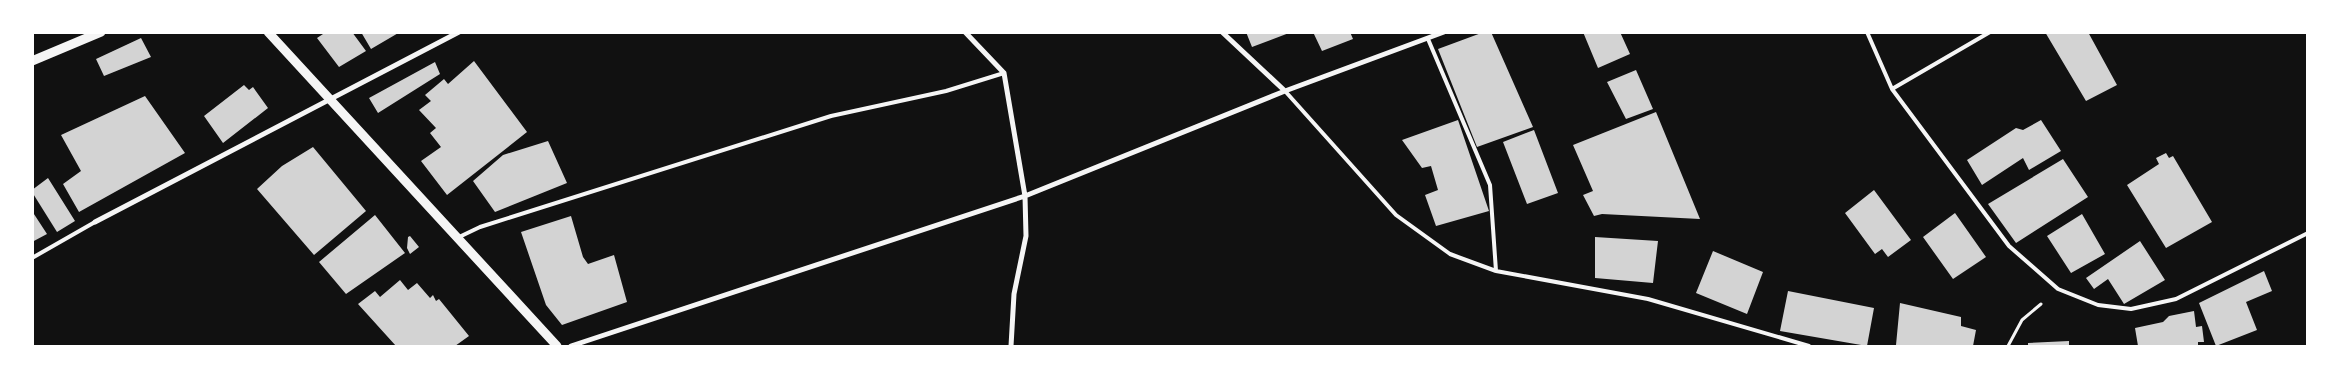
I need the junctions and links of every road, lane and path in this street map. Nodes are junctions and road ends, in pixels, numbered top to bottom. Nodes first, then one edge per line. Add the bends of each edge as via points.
1 (101, 32) edge
2 (268, 32) edge
3 (459, 32) edge
4 (965, 32) edge
5 (1222, 32) edge
6 (1427, 32) edge
7 (1444, 32) edge
8 (1867, 32) edge
9 (1990, 32) edge
10 (1428, 40) junction
11 (32, 61) edge
12 (1004, 72) junction
13 (1892, 89) junction
14 (1285, 91) junction
15 (331, 98) junction
16 (1025, 196) junction
17 (95, 222) joint
18 (2308, 233) edge
19 (457, 238) junction
20 (32, 258) edge
21 (1496, 271) junction
22 (2058, 289) junction
23 (557, 346) edge
24 (571, 346) edge
25 (1011, 346) edge
26 (1808, 346) edge
27 (2008, 346) edge

1 - 11 street
2 - 15 street
3 - 15 street
4 - 12 street
5 - 14 street
6 - 10 street
7 - 10 street
8 - 13 lane
9 - 13 lane
10 - 14 street
10 - 21 lane via 1490,185
12 - 16 street
12 - 19 lane via 946,91 830,116 480,227
13 - 22 lane via 2009,246
14 - 16 street
14 - 21 lane via 1396,215 1450,254
15 - 17 street
15 - 19 street
16 - 24 street
16 - 25 street via 1026,236 1014,294
17 - 20 lane
18 - 22 lane via 2176,299 2132,309 2098,305
19 - 23 street
21 - 26 lane via 1648,299
22 - 27 path via 2022,320

